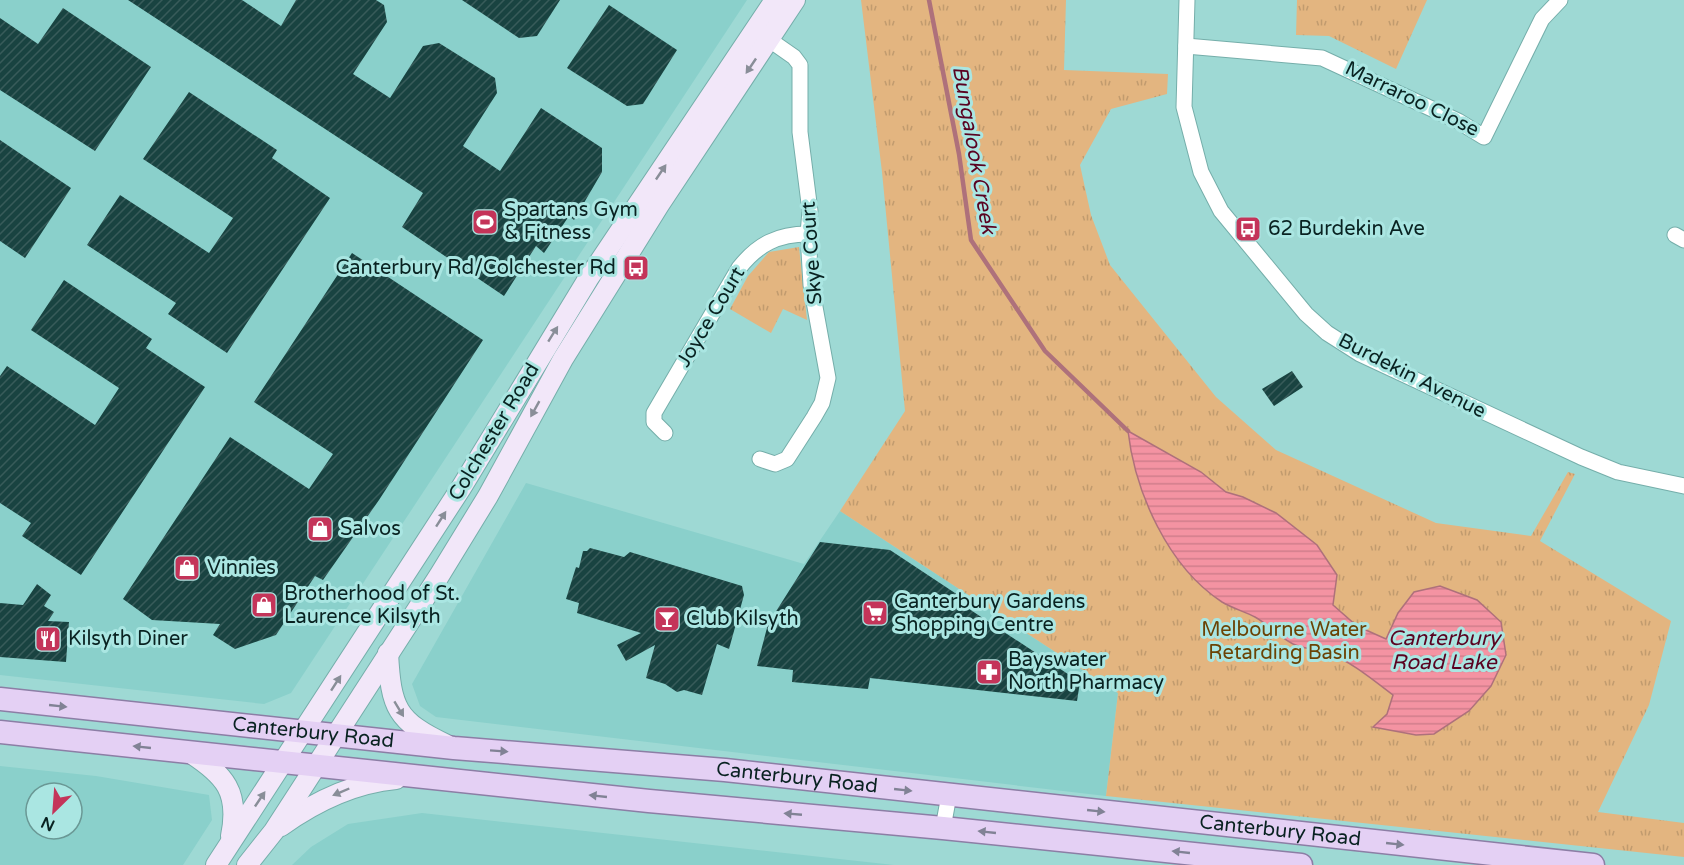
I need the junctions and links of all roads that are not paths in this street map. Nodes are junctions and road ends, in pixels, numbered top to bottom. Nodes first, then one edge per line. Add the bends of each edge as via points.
1 (775, 0) edge
2 (795, 0) edge
3 (1187, 0) edge
4 (1560, 0) edge
5 (762, 35) junction
6 (1186, 46) junction
7 (808, 234) junction
8 (662, 431) dead end
9 (760, 459) dead end
10 (1684, 486) edge
11 (388, 653) junction
12 (0, 699) edge
13 (0, 732) edge
14 (304, 732) junction
15 (337, 735) junction
16 (453, 748) junction
17 (189, 752) junction
18 (284, 762) junction
19 (652, 763) junction
20 (317, 765) junction
21 (680, 766) junction
22 (418, 777) junction
23 (949, 795) junction
24 (649, 801) junction
25 (676, 803) junction
26 (944, 828) junction
27 (273, 831) junction
28 (229, 845) junction
29 (1543, 862) edge
30 (216, 865) edge
31 (247, 865) edge
32 (1302, 865) edge
33 (1593, 865) edge

1 - 5 main road, Colchester Road
2 - 5 main road, Colchester Road
3 - 6 street, Burdekin Avenue
4 - 6 street, Marraroo Close via 1542,19 1484,137 1322,58
5 - 7 street, Skye Court via 795,57 800,65 800,132 810,211
5 -> 11 main road, Colchester Road via 562,358 488,496
14 -> 5 main road, Colchester Road via 461,488 588,279
6 - 10 street, Burdekin Avenue via 1184,107 1201,172 1221,211 1306,314 1327,333 1360,354 1581,457 1618,472
7 - 8 street, Joyce Court via 769,241 750,255 730,281 654,413 654,422
7 - 9 street, Skye Court via 811,285 825,351 826,390 787,459 775,464
11 - 15 main road, Colchester Road
11 -> 16 main road via 391,694 400,712 424,734
12 -> 14 main road, Canterbury Road
17 -> 13 main road, Canterbury Road
14 - 15 main road, Canterbury Road
14 - 18 main road, Colchester Road
15 - 16 main road, Canterbury Road
15 - 20 main road, Colchester Road
16 -> 19 main road, Canterbury Road
17 - 18 main road, Canterbury Road
17 - 28 main road via 209,765 228,788 235,818
18 - 20 main road, Canterbury Road
28 -> 18 main road, Colchester Road
19 - 21 main road, Canterbury Road
19 - 24 main road
20 - 22 main road, Canterbury Road
20 - 27 main road, Colchester Road
21 -> 23 main road, Canterbury Road
21 - 25 main road
24 -> 22 main road, Canterbury Road
22 -> 27 main road via 352,787 313,805
23 - 26 street
23 -> 29 main road, Canterbury Road
24 - 25 main road, Canterbury Road
26 -> 25 main road, Canterbury Road
32 -> 26 main road, Canterbury Road
27 - 31 main road, Colchester Road
28 - 30 main road, Colchester Road
29 - 33 main road, Canterbury Road

